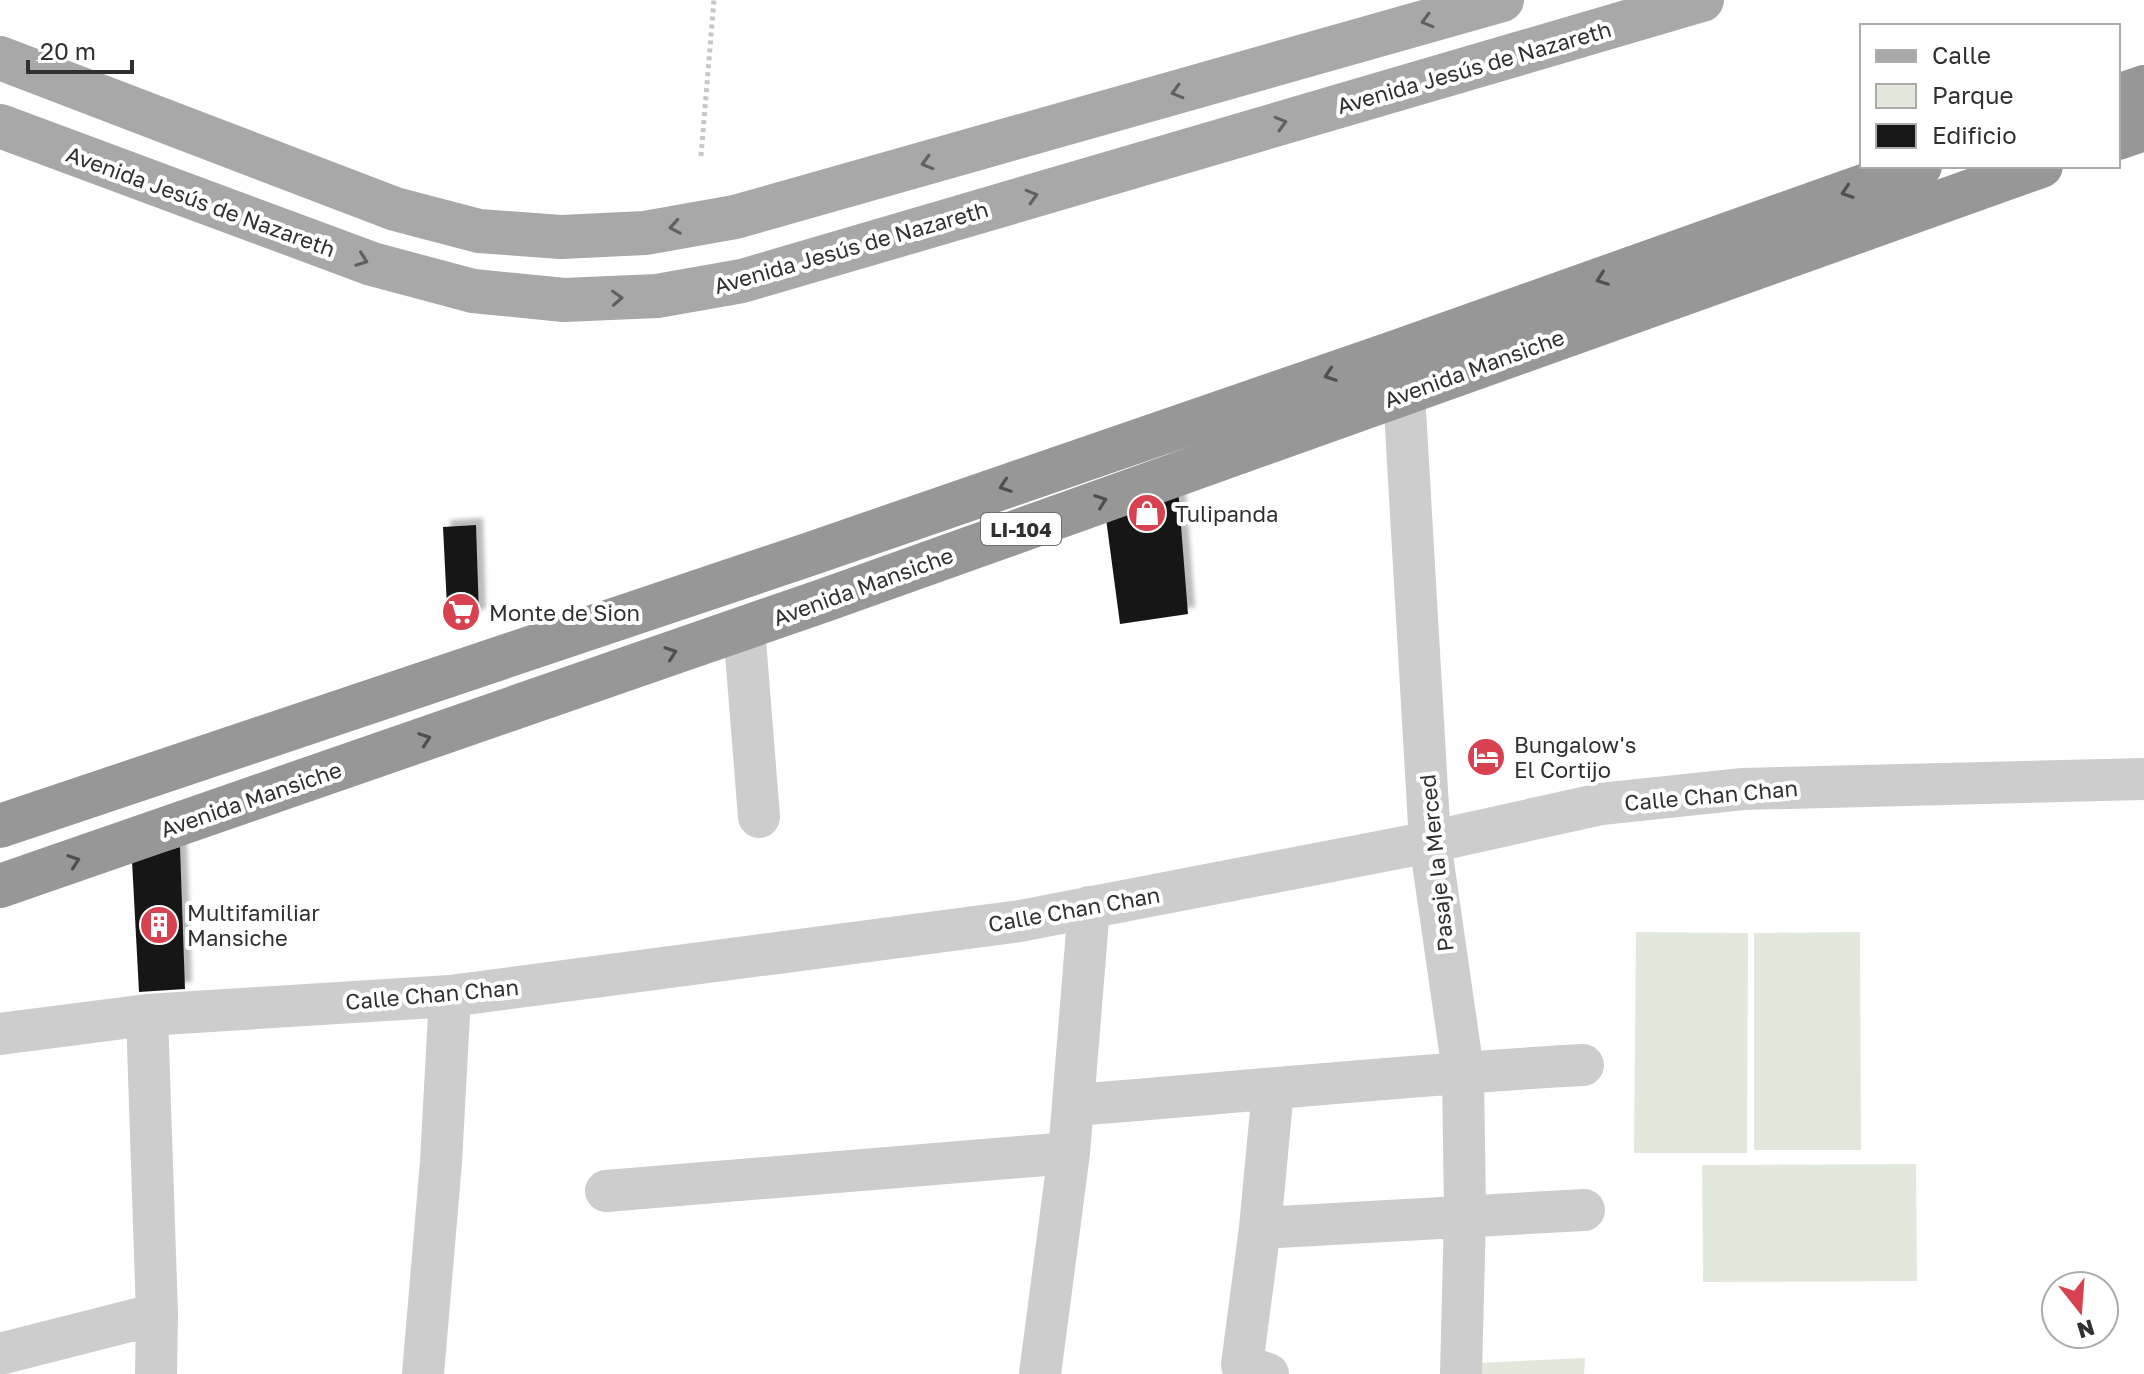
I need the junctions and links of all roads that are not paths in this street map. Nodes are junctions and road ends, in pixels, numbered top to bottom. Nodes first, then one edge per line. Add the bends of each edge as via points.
1 (1502, 0) edge
2 (1702, 0) edge
3 (0, 58) edge
4 (2144, 87) edge
5 (2120, 95) edge
6 (0, 126) edge
7 (2144, 129) edge
8 (2120, 137) edge
9 (1916, 168) edge
10 (2034, 168) edge
11 (1798, 231) junction
12 (1398, 373) junction
13 (810, 554) junction
14 (825, 600) junction
15 (744, 628) junction
16 (351, 708) junction
17 (368, 759) junction
18 (2144, 779) edge
19 (759, 817) dead end
20 (0, 826) edge
21 (1430, 842) junction
22 (0, 886) edge
23 (1089, 907) junction
24 (450, 996) junction
25 (147, 1015) junction
26 (0, 1034) edge
27 (1583, 1065) dead end
28 (1463, 1071) junction
29 (1273, 1090) junction
30 (1074, 1105) junction
31 (1069, 1153) junction
32 (606, 1191) dead end
33 (1584, 1210) dead end
34 (1465, 1215) junction
35 (1260, 1228) junction
36 (157, 1314) junction
37 (0, 1354) edge
38 (156, 1374) edge
39 (423, 1374) edge
40 (1040, 1374) edge
41 (1268, 1374) edge
42 (1461, 1374) edge

1 -> 3 main road via 735,217 645,233 561,237 479,231 395,209
6 -> 2 main road, Avenida Jesús de Nazareth via 372,264 473,291 564,300 657,296 742,281
4 - 5 highway
7 - 8 highway
9 -> 11 highway, Avenida Mansiche / LI-104
10 - 11 highway, Avenida Mansiche / LI-104
11 - 12 highway, Avenida Mansiche / LI-104
12 -> 13 highway, Avenida Mansiche / LI-104
14 -> 12 highway, Avenida Mansiche / LI-104
12 - 21 street, Pasaje la Merced
13 - 14 highway
13 - 16 highway, Avenida Mansiche / LI-104
14 - 15 highway, Avenida Mansiche / LI-104
17 -> 15 highway, Avenida Mansiche / LI-104
15 - 19 street
16 - 17 highway
16 - 20 highway, Avenida Mansiche / LI-104
22 -> 17 highway, Avenida Mansiche / LI-104
18 - 21 street, Calle Chan Chan via 1743,789 1601,804
21 - 23 street, Calle Chan Chan
21 - 28 street, Pasaje la Merced
23 - 24 street, Calle Chan Chan via 1020,921
23 - 30 street
24 - 25 street, Calle Chan Chan
24 - 39 street
25 - 26 street, Calle Chan Chan
25 - 36 street
27 - 28 street
28 - 29 street
28 - 34 street, Pasaje la Merced
29 - 30 street
29 - 35 street
30 - 31 street
31 - 32 street
31 - 40 street
33 - 34 street
34 - 35 street
34 - 42 street, Pasaje la Merced
35 - 41 street via 1242,1365
36 - 37 street
36 - 38 street

